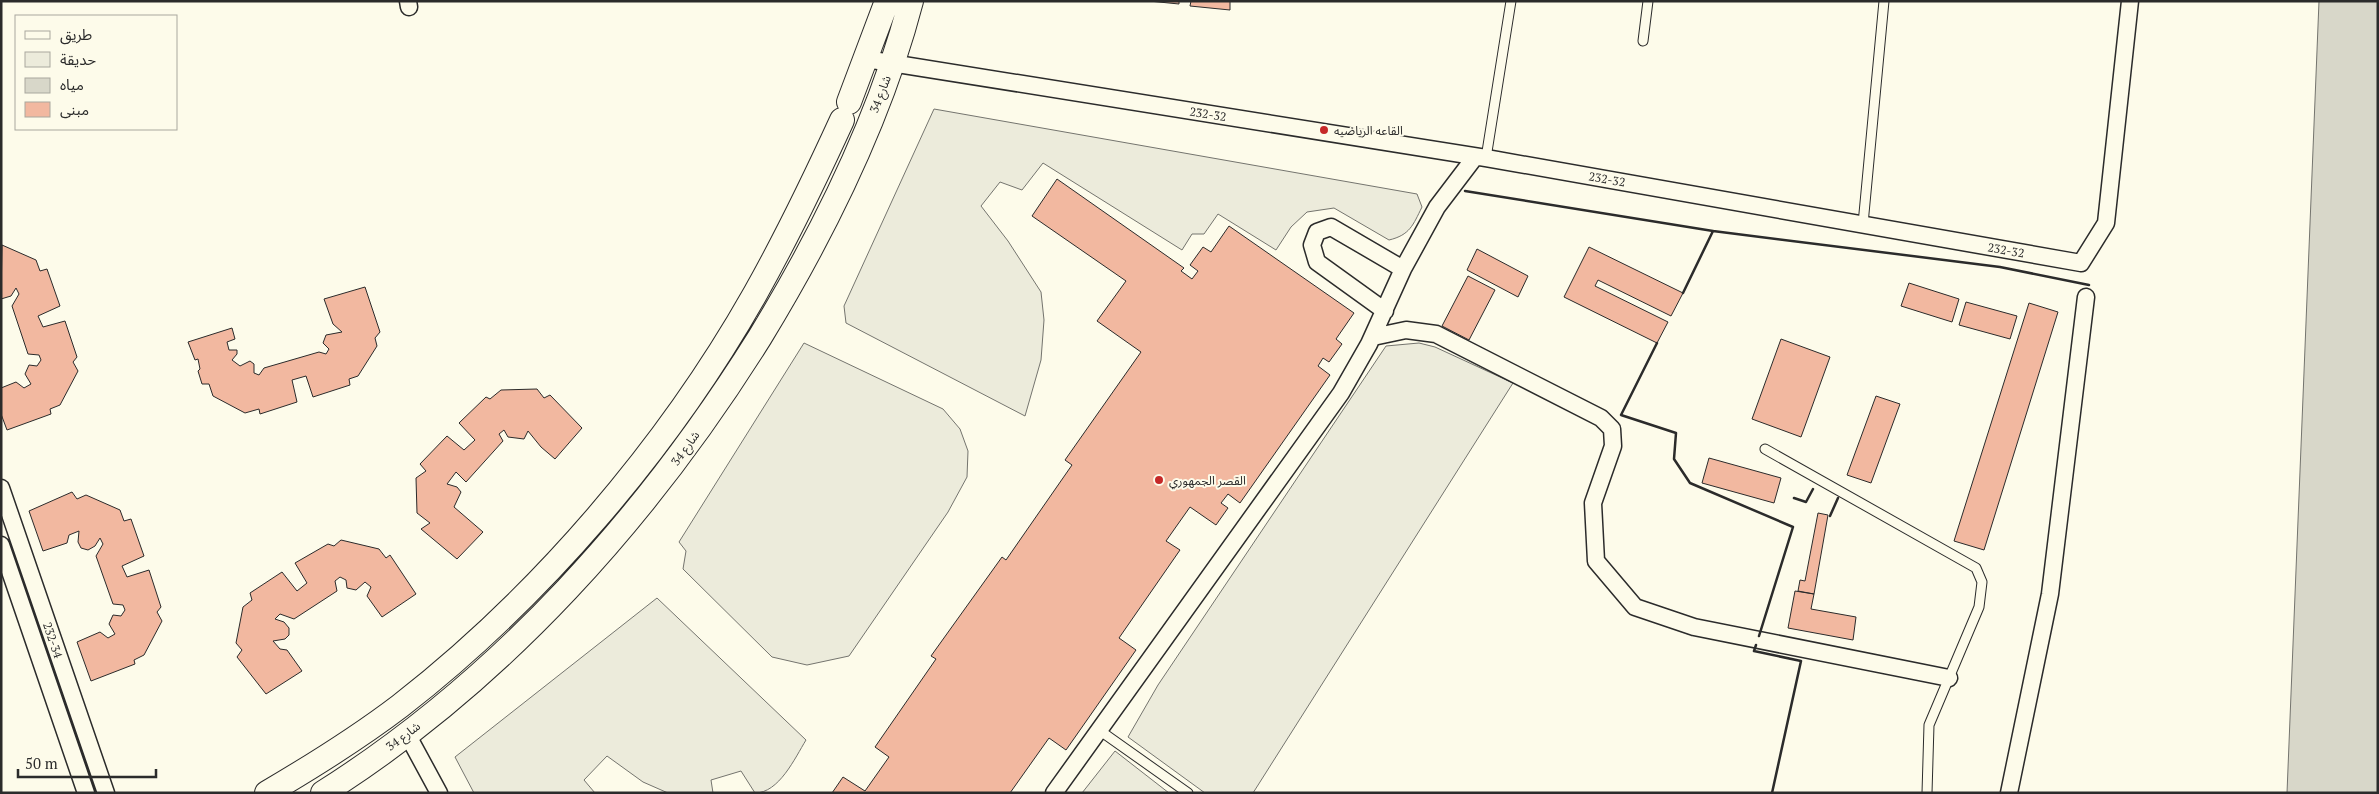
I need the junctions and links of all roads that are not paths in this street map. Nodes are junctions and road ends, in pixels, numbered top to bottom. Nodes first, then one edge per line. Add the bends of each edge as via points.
1 (887, 1) edge
2 (911, 1) edge
3 (1511, 1) edge
4 (1648, 1) edge
5 (1884, 1) edge
6 (2130, 1) edge
7 (1643, 41) dead end
8 (866, 59) junction
9 (892, 63) junction
10 (1481, 157) junction
11 (1863, 224) junction
12 (1403, 269) junction
13 (2086, 297) dead end
14 (1385, 311) junction
15 (1373, 337) junction
16 (1765, 449) dead end
17 (1, 488) edge
18 (1, 545) edge
19 (1949, 678) junction
20 (1099, 730) junction
21 (406, 734) junction
22 (86, 793) edge
23 (106, 793) edge
24 (267, 793) edge
25 (323, 793) edge
26 (439, 793) edge
27 (1054, 793) edge
28 (1188, 793) edge
29 (1927, 793) edge
30 (2009, 793) edge

1 - 8 main road, شارع 34
2 - 9 main road, شارع 34
3 - 10 lane
4 - 7 lane
5 - 11 lane
6 - 11 street, 232-32 via 2106,223 2082,263
8 - 9 street, 232-32
8 - 24 main road, شارع 34 via 815,180 754,296 682,407 602,511 525,594 443,670 357,736
9 - 10 street, 232-32
9 - 21 main road, شارع 34 via 852,164 802,265 741,367 673,465 618,533 554,602 475,678
10 - 11 street, 232-32
10 - 12 street via 1437,207
12 - 14 street
12 - 14 street via 1331,227 1317,232 1312,245 1317,262
13 - 30 street via 2050,594
14 - 15 street
15 - 19 street via 1406,330 1436,334 1601,418 1612,429 1613,446 1593,503 1596,561 1635,607 1694,627
15 - 20 street via 1340,393
16 - 19 lane via 1976,568 1982,582 1979,608
17 - 23 street, 232-34
18 - 22 street, 232-34
19 - 29 lane via 1929,725
20 - 27 street
20 - 28 lane
21 - 25 main road, شارع 34
21 - 26 street

